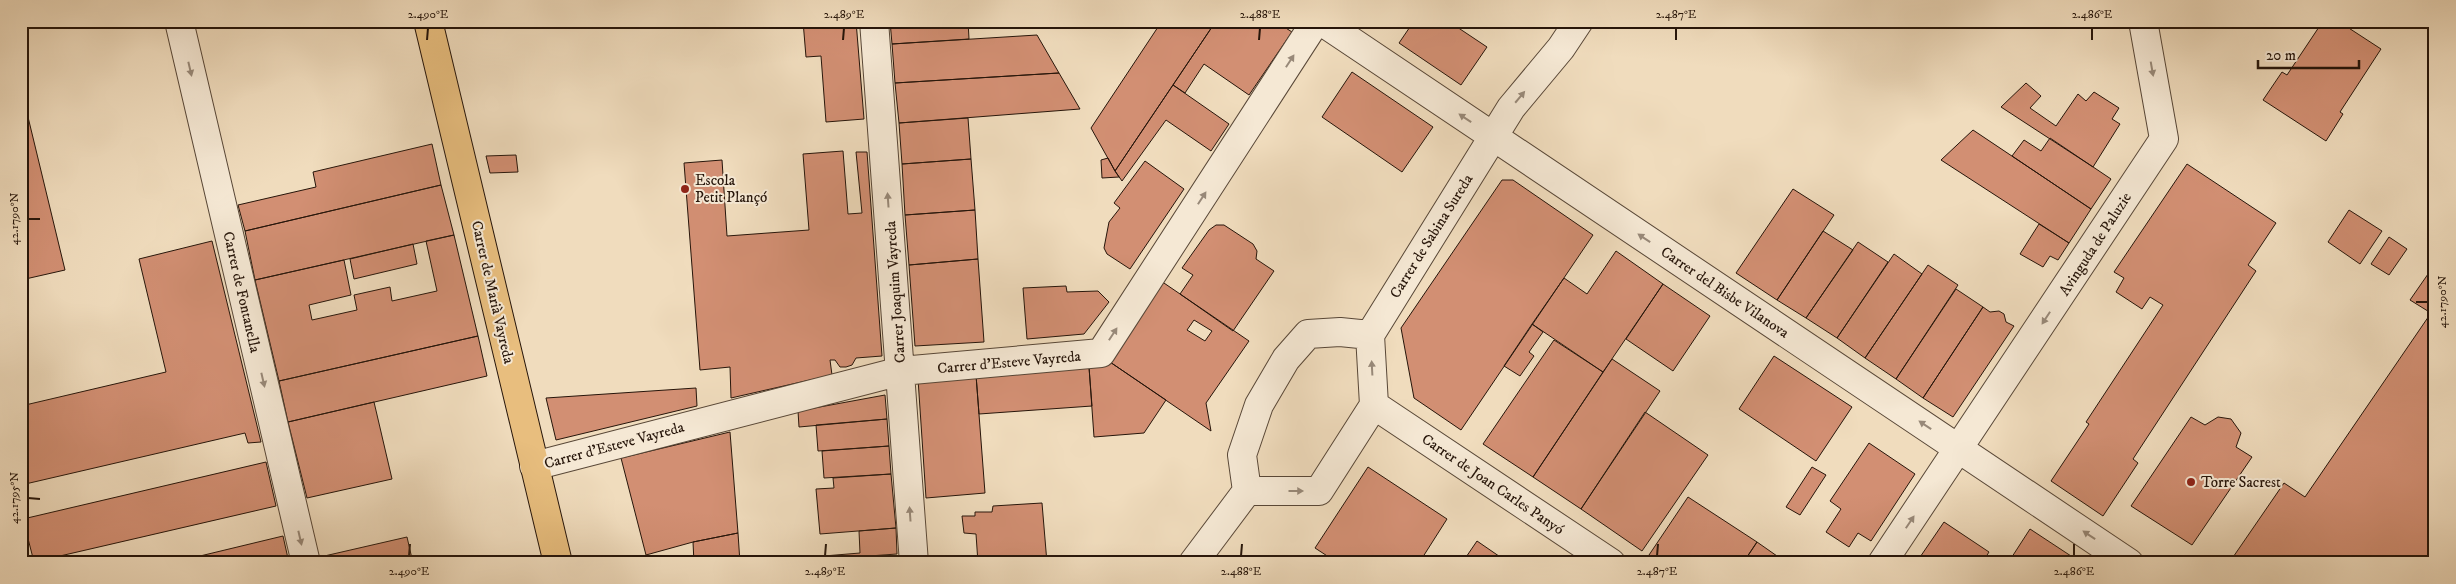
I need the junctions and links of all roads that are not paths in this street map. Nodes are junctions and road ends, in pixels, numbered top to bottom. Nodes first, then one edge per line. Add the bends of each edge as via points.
1 (178, 21) edge
2 (428, 21) edge
3 (874, 21) edge
4 (1316, 21) edge
5 (1322, 21) edge
6 (1579, 21) edge
7 (2143, 21) edge
8 (1492, 137) junction
9 (1370, 335) junction
10 (901, 371) junction
11 (1374, 406) junction
12 (1960, 448) junction
13 (534, 466) junction
14 (1247, 490) junction
15 (306, 563) edge
16 (558, 563) edge
17 (914, 563) edge
18 (1193, 563) edge
19 (1611, 563) edge
20 (1882, 563) edge
21 (2129, 563) edge

1 -> 15 street, Carrer de Fontanella
2 - 13 main road, Carrer de Marià Vayreda
10 -> 3 street, Carrer Joaquim Vayreda
10 -> 4 street, Carrer d'Esteve Vayreda via 1101,353
8 -> 5 street, Carrer del Bisbe Vilanova
8 -> 6 street, Carrer de Sabina Sureda
7 -> 12 street, Avinguda de Paluzie via 2164,139
8 - 9 street, Carrer de Sabina Sureda
12 -> 8 street, Carrer del Bisbe Vilanova
11 -> 9 street
9 - 14 street via 1340,332 1308,334 1286,359 1259,405 1242,455
10 - 13 street, Carrer d'Esteve Vayreda
17 -> 10 street, Carrer Joaquim Vayreda
14 -> 11 street via 1319,491
11 - 19 street, Carrer de Joan Carles Panyó
20 -> 12 street, Avinguda de Paluzie
21 -> 12 street, Carrer del Bisbe Vilanova
13 - 16 main road, Carrer de Marià Vayreda
14 - 18 street

